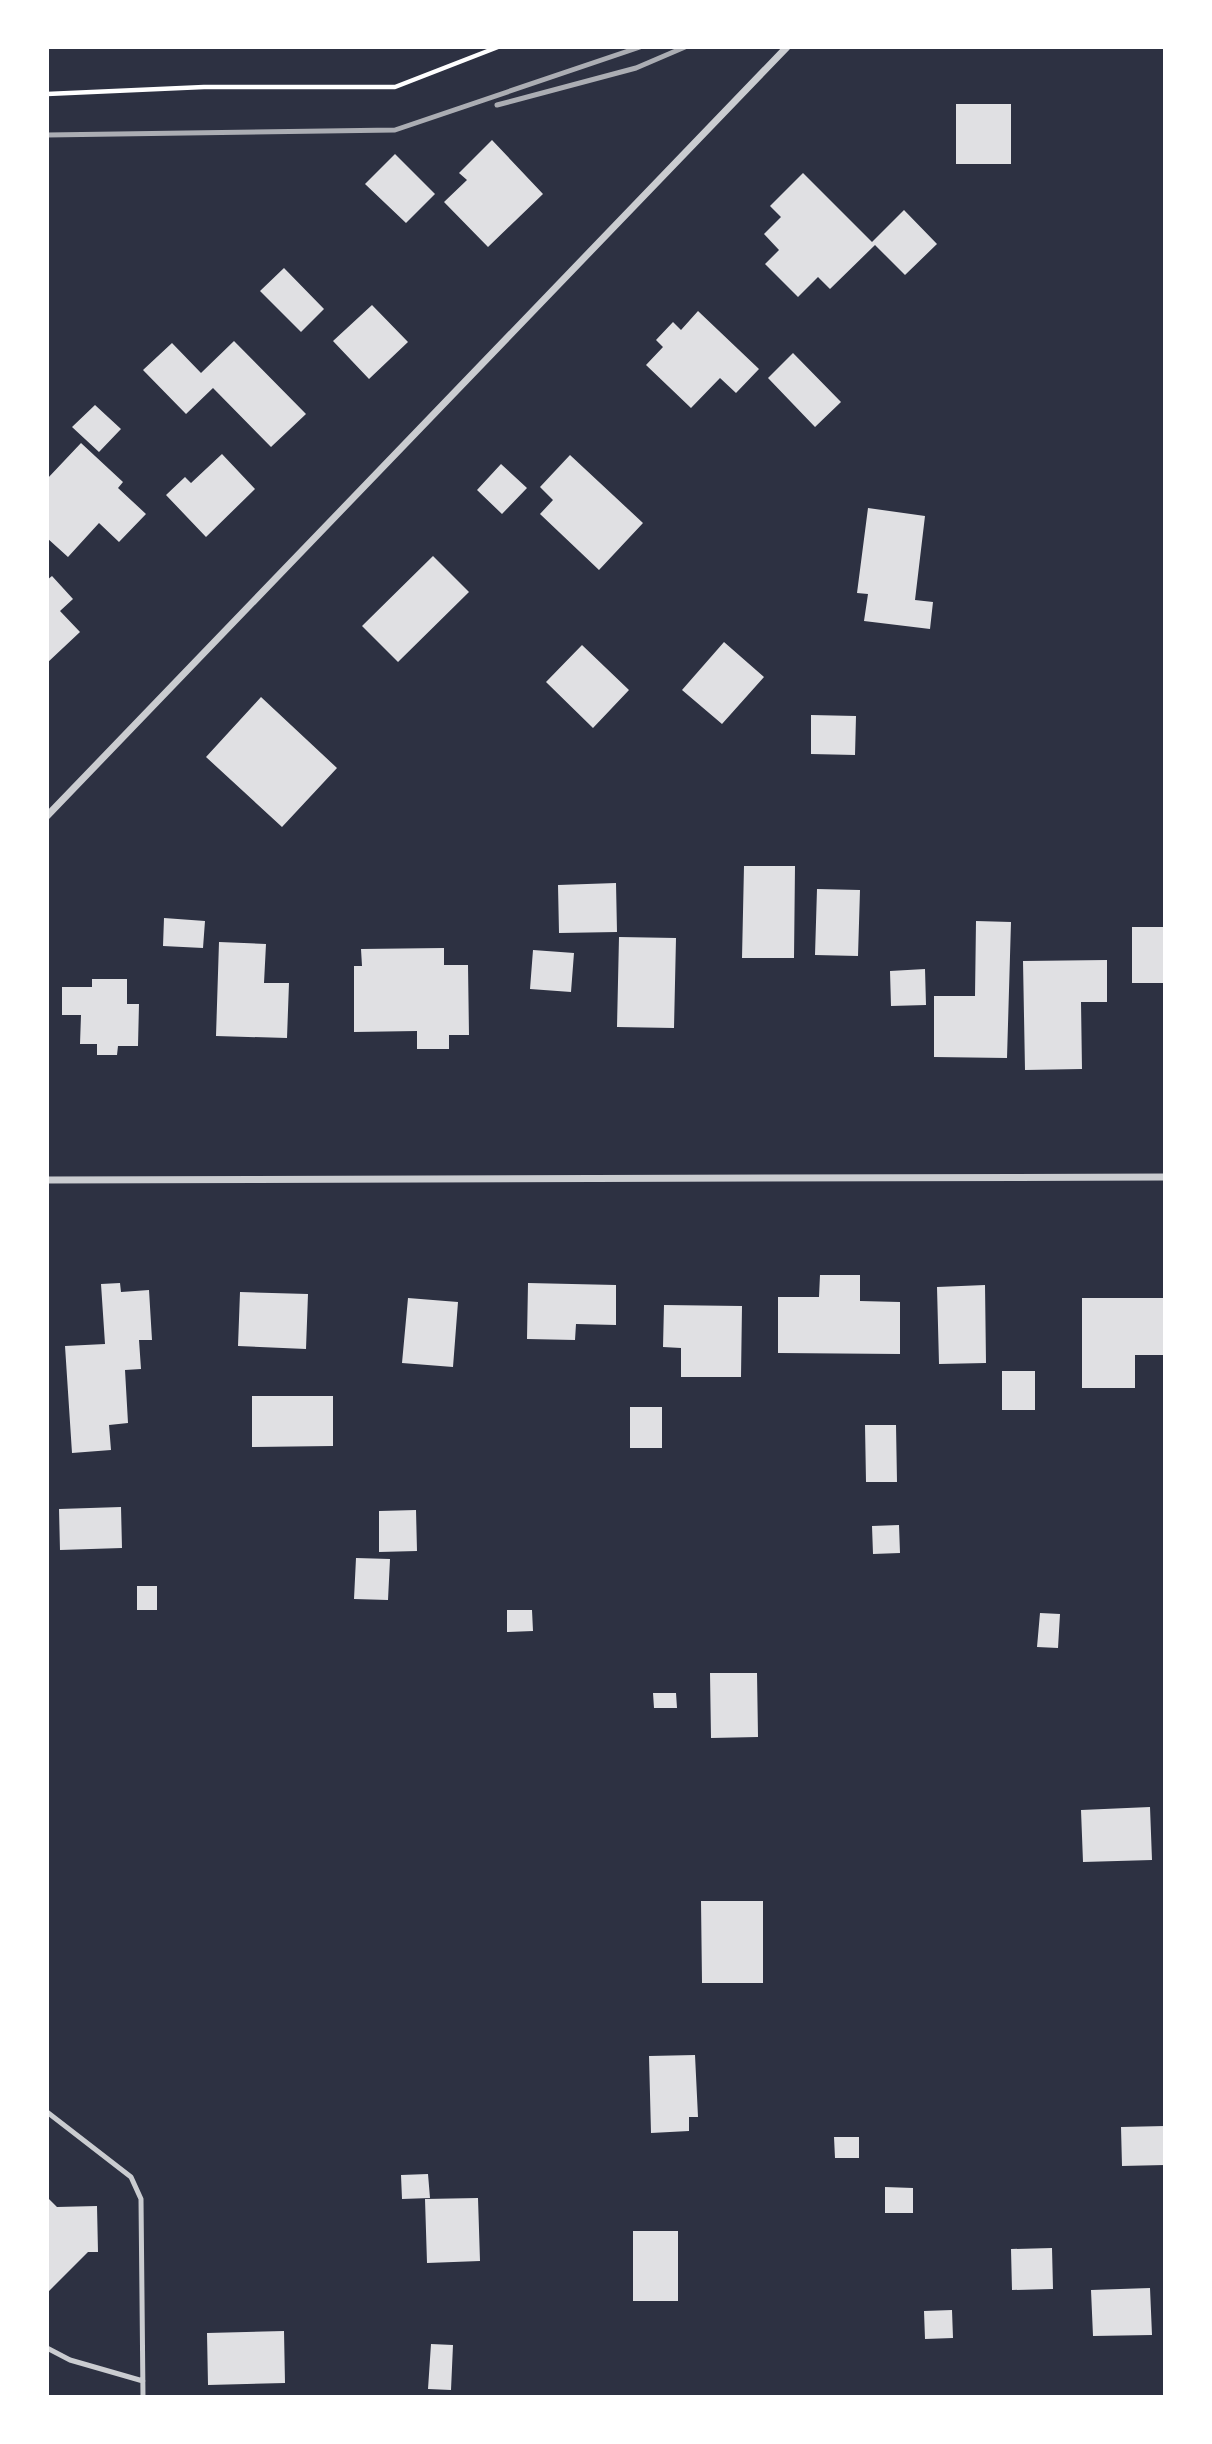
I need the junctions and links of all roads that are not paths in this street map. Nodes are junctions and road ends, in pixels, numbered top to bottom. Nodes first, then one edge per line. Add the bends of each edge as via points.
1 (788, 47) edge
2 (47, 816) edge
3 (1165, 1177) edge
4 (47, 1180) edge
5 (47, 2112) edge
6 (47, 2348) edge
7 (143, 2381) junction
8 (143, 2397) edge

1 - 2 street
3 - 4 street
5 - 7 lane via 131,2177 141,2199
6 - 7 lane via 70,2360
7 - 8 lane

